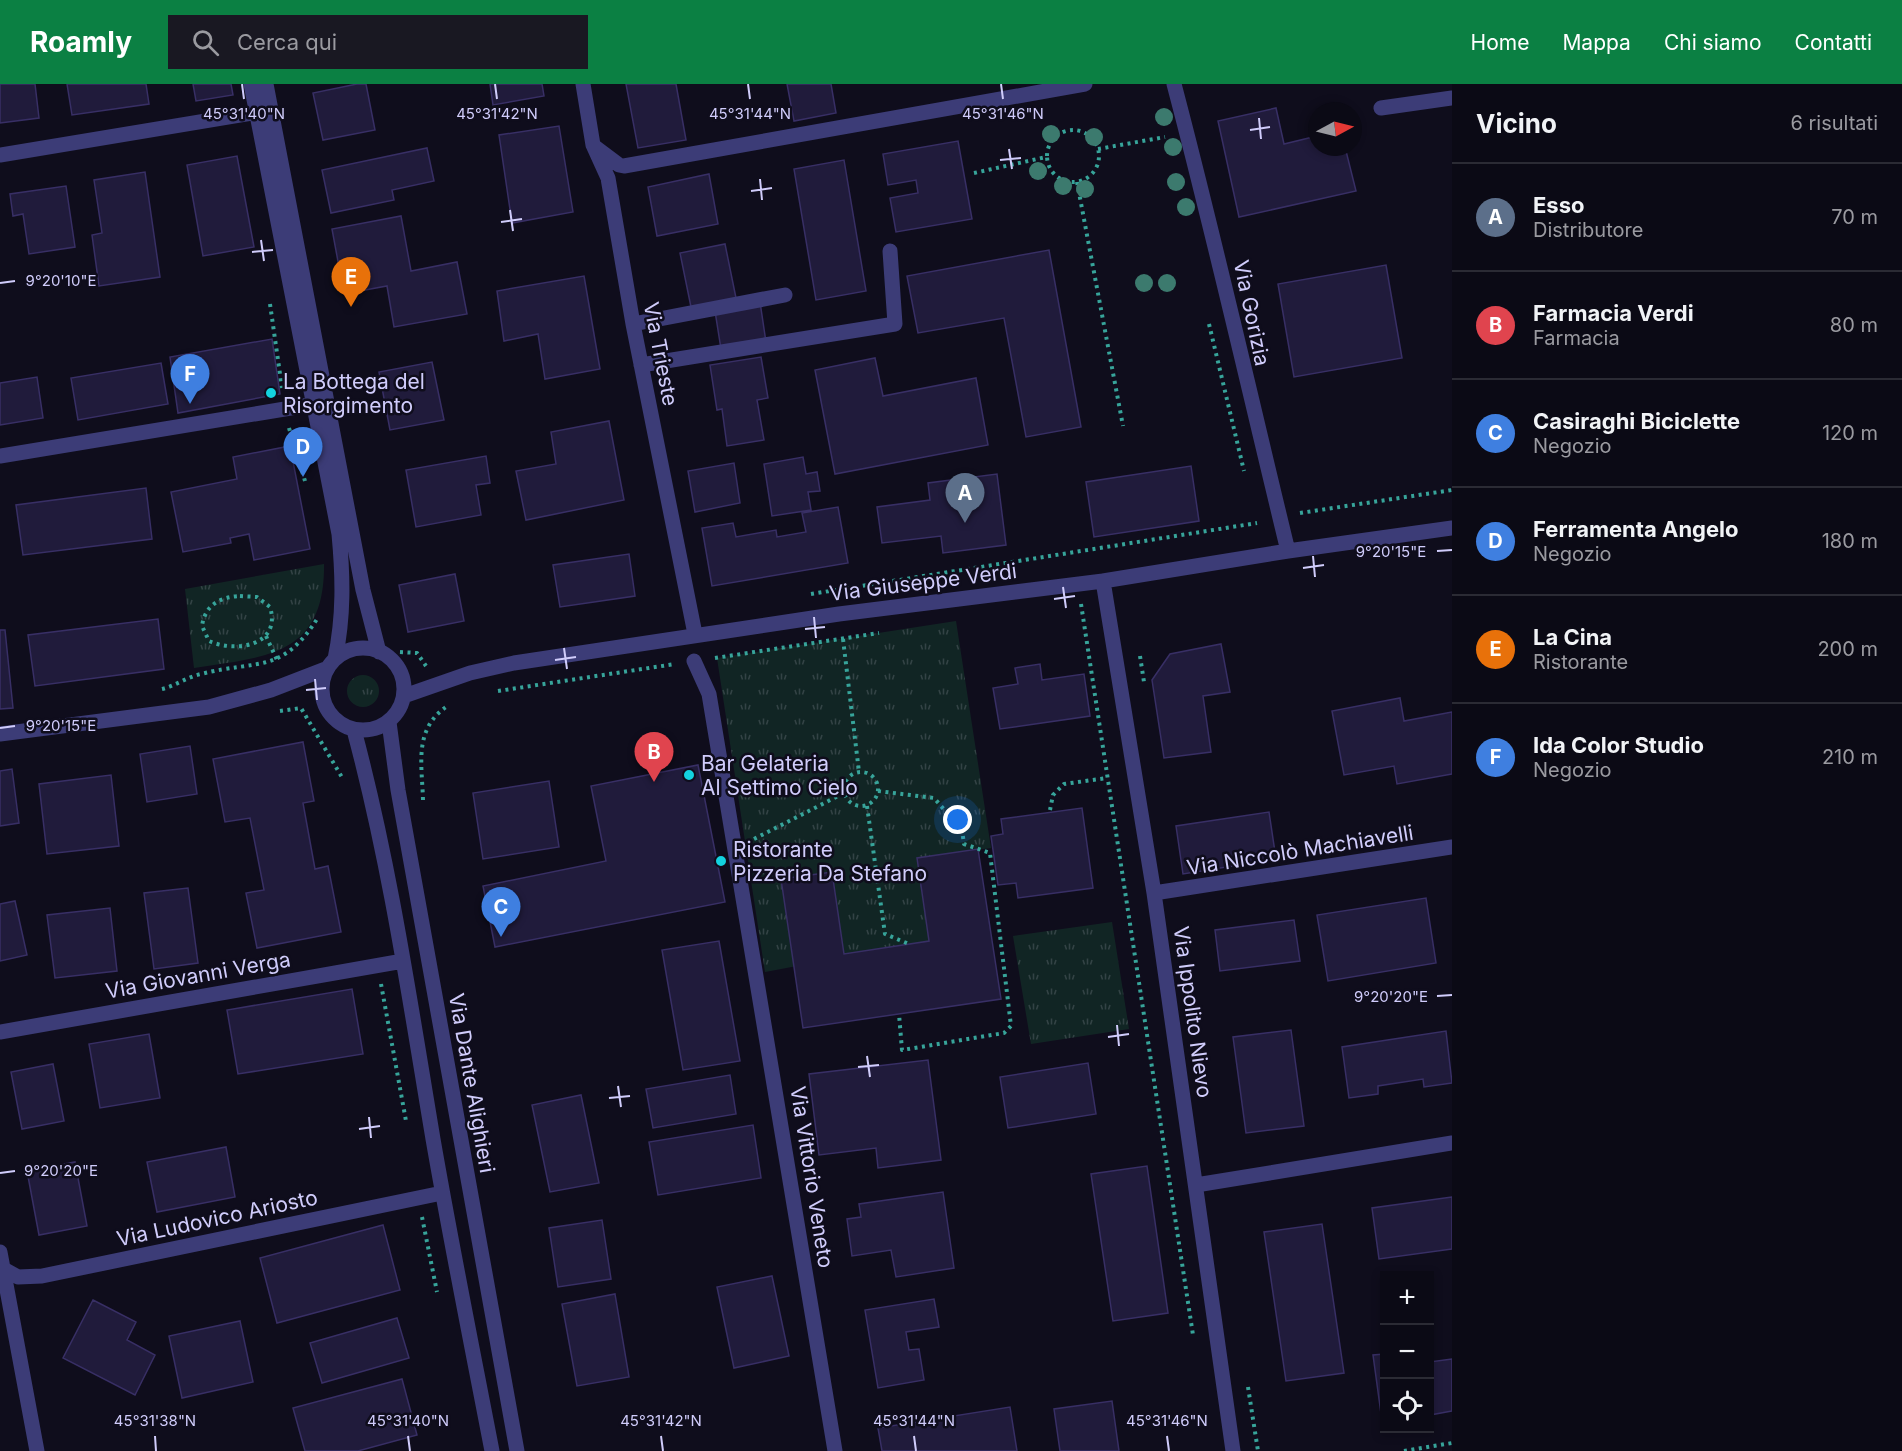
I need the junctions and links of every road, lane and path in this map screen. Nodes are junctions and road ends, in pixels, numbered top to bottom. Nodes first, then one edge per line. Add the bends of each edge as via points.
1 (251, 84) edge
2 (266, 84) edge
3 (583, 84) edge
4 (1085, 84) edge
5 (1174, 84) edge
6 (1452, 98) edge
7 (1381, 108) dead end
8 (264, 112) junction
9 (1165, 137) dead end
10 (593, 146) junction
11 (1098, 149) junction
12 (0, 155) edge
13 (1047, 157) junction
14 (974, 173) dead end
15 (1077, 182) junction
16 (890, 251) dead end
17 (785, 295) dead end
18 (270, 303) dead end
19 (633, 324) junction
20 (641, 365) junction
21 (321, 403) junction
22 (284, 409) junction
23 (1123, 426) dead end
24 (0, 456) edge
25 (306, 487) dead end
26 (1452, 490) edge
27 (1294, 514) dead end
28 (1257, 523) dead end
29 (1452, 528) edge
30 (1288, 550) junction
31 (1103, 581) junction
32 (240, 596) joint
33 (800, 596) dead end
34 (1080, 601) dead end
35 (325, 607) dead end
36 (839, 614) junction
37 (694, 634) junction
38 (380, 652) junction
39 (694, 661) dead end
40 (331, 663) junction
41 (153, 691) dead end
42 (404, 696) junction
43 (278, 711) dead end
44 (389, 722) junction
45 (354, 730) junction
46 (0, 734) edge
47 (859, 772) junction
48 (1107, 778) junction
49 (348, 787) dead end
50 (878, 791) junction
51 (844, 793) junction
52 (867, 806) junction
53 (1050, 810) dead end
54 (1452, 848) edge
55 (756, 851) dead end
56 (1154, 893) junction
57 (909, 944) dead end
58 (403, 961) junction
59 (899, 1014) dead end
60 (0, 1032) edge
61 (1452, 1143) edge
62 (1197, 1185) junction
63 (442, 1193) junction
64 (1, 1262) edge
65 (1193, 1339) dead end
66 (1452, 1443) edge
67 (38, 1451) edge
68 (492, 1451) edge
69 (517, 1451) edge
70 (835, 1451) edge
71 (1233, 1451) edge
72 (1404, 1451) edge

1 - 8 street
2 - 8 street
3 - 10 street, Via Trieste
4 - 10 street via 624,166
5 - 30 street, Via Gorizia via 1212,226
6 - 7 street
8 - 12 street
8 - 21 street
9 - 11 path
10 - 19 street, Via Trieste via 608,178
11 - 13 path via 1082,131 1064,130 1051,141
11 - 15 path via 1097,166 1086,179
13 - 14 path
13 - 15 path via 1053,174
15 - 23 path
16 - 20 street via 895,324
17 - 19 street
18 - 22 path
19 - 20 street, Via Trieste
20 - 37 street, Via Trieste
21 - 22 street
21 - 38 street
21 - 40 street via 342,567 342,614
22 - 24 street
22 - 25 path
26 - 27 path
28 - 33 path
29 - 30 street, Via Giuseppe Verdi
30 - 31 street, Via Giuseppe Verdi
31 - 36 street, Via Giuseppe Verdi
31 - 56 street, Via Ippolito Nievo
32 - 32 path via 221,599 208,608 202,626 204,637 221,646 236,647 256,644 266,636 272,624 270,607 257,597
34 - 48 path
35 - 41 path via 305,638 277,660 199,674
36 - 37 street, Via Giuseppe Verdi
36 - 47 path
37 - 42 street, Via Giuseppe Verdi via 486,669
38 - 40 street via 358,648
38 - 42 street via 400,671
39 - 70 street, Via Vittorio Veneto via 709,694
40 - 45 street via 322,681 324,703 330,715
40 - 46 street via 271,690 209,707
42 - 44 street
43 - 49 path via 301,708
44 - 45 street via 377,728
44 - 69 street, Via Dante Alighieri
45 - 58 street via 372,795
47 - 50 path via 871,775
47 - 51 path via 846,782
48 - 53 path via 1064,784 1053,795
48 - 65 path
50 - 52 path
50 - 59 path via 934,798 962,830 964,844 990,853 1011,1026 1004,1033 902,1050
51 - 52 path via 851,803
51 - 55 path via 754,839
52 - 57 path via 885,934
54 - 56 street, Via Niccolò Machiavelli
56 - 62 street, Via Ippolito Nievo
58 - 60 street, Via Giovanni Verga
58 - 63 street
61 - 62 street
62 - 71 street, Via Ippolito Nievo
63 - 64 street, Via Ludovico Ariosto via 42,1276 18,1277
63 - 68 street
64 - 67 street
66 - 72 path

